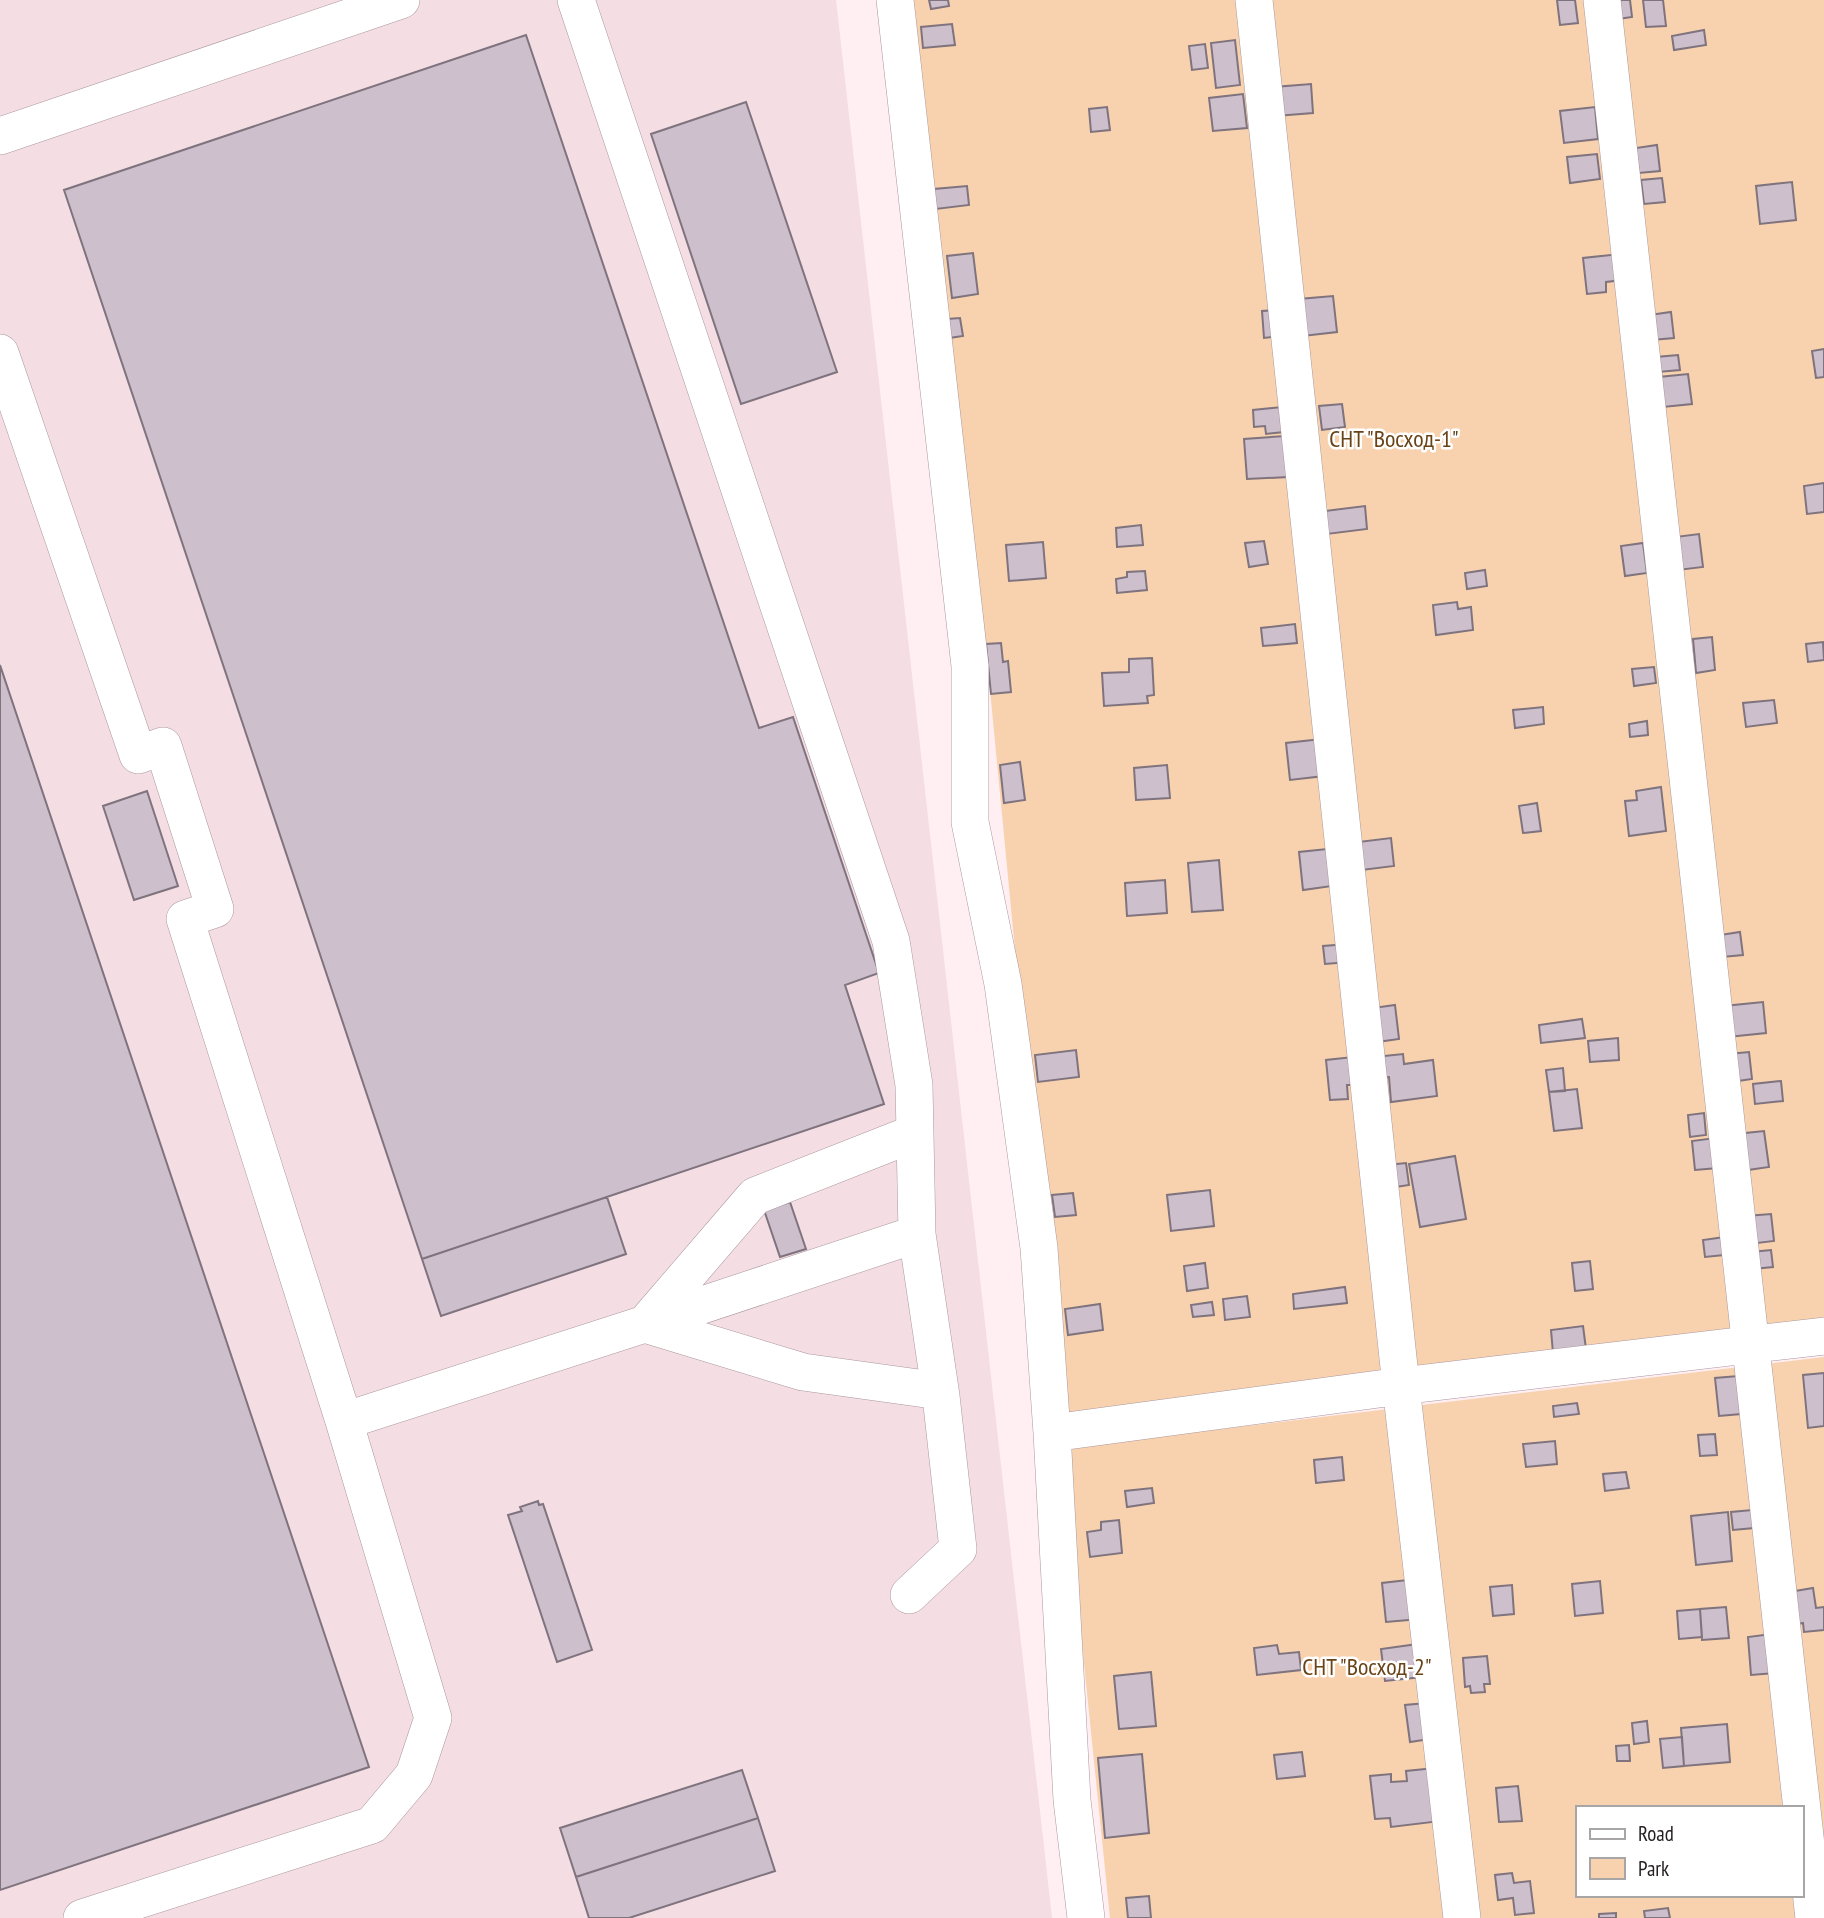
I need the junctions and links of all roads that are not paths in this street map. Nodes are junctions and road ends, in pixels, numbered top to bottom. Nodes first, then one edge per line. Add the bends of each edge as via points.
1 (401, 0) edge
2 (576, 0) edge
3 (895, 0) edge
4 (1254, 0) edge
5 (1602, 0) edge
6 (0, 136) edge
7 (0, 353) edge
8 (915, 1133) junction
9 (917, 1234) junction
10 (645, 1324) junction
11 (1824, 1336) edge
12 (1751, 1345) junction
13 (1401, 1386) junction
14 (940, 1391) junction
15 (344, 1421) junction
16 (1052, 1433) junction
17 (909, 1595) dead end
18 (1802, 1806) edge
19 (1803, 1818) edge
20 (82, 1918) edge
21 (1086, 1918) edge
22 (1462, 1918) edge
23 (1814, 1918) edge

1 - 6 street
2 - 8 street via 891,941 914,1084
3 - 16 street via 970,666 970,822 1003,984 1040,1248
4 - 13 street
5 - 12 street
7 - 15 street via 138,755 163,746 215,909 185,919
8 - 9 street
8 - 10 street via 755,1196
9 - 10 street
9 - 14 street
10 - 14 street via 803,1372
10 - 15 street
11 - 12 street
12 - 13 street
12 - 18 street
13 - 16 street
13 - 22 street
14 - 17 street via 958,1549
15 - 20 street via 433,1718 414,1774 372,1825
16 - 21 street via 1072,1800
19 - 23 street

